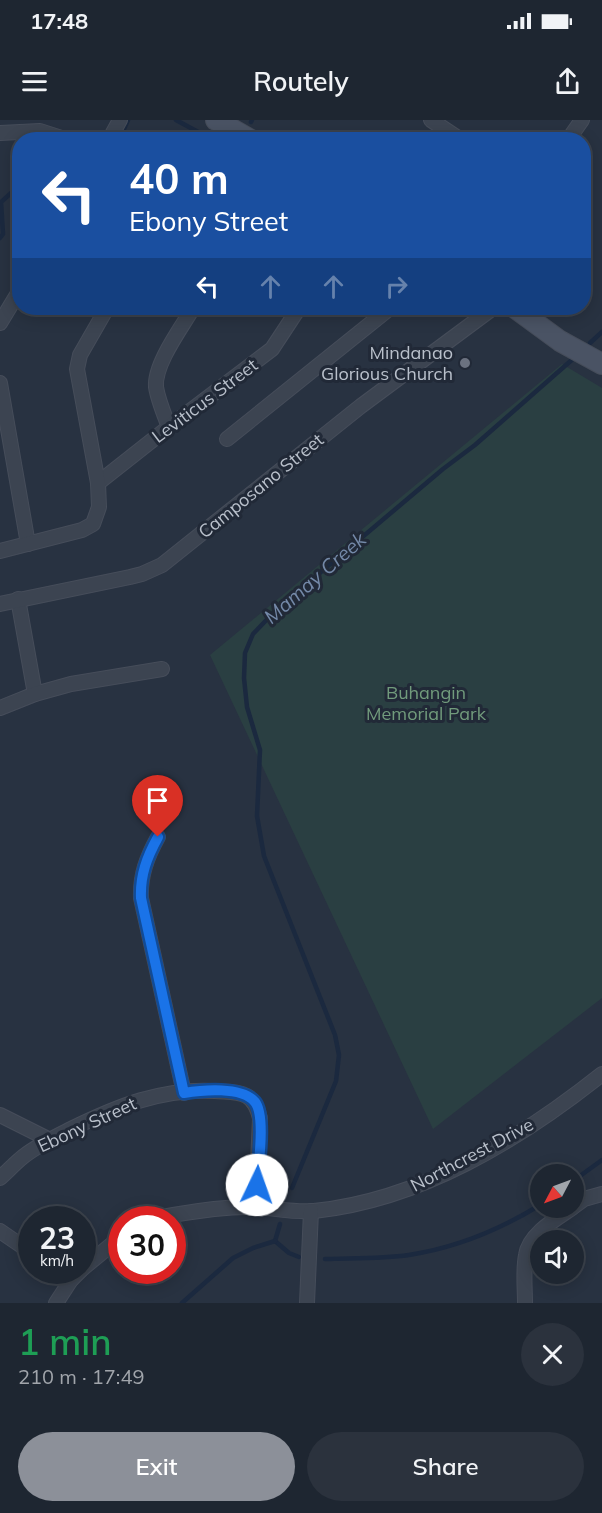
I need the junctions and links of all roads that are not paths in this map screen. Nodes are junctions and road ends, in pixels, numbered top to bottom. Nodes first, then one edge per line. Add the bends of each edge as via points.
1 (216, 120) edge
2 (431, 120) edge
3 (27, 132) edge
4 (43, 132) edge
5 (237, 132) edge
6 (449, 132) edge
7 (12, 304) edge
8 (104, 315) edge
9 (189, 315) edge
10 (294, 315) edge
11 (381, 315) edge
12 (484, 315) edge
13 (525, 315) edge
14 (0, 323) edge
15 (602, 364) edge
16 (0, 383) edge
17 (169, 427) junction
18 (227, 439) dead end
19 (98, 483) junction
20 (27, 544) junction
21 (0, 551) edge
22 (18, 599) junction
23 (0, 604) edge
24 (162, 669) dead end
25 (35, 694) junction
26 (0, 708) edge
27 (158, 837) dead end
28 (602, 1074) edge
29 (184, 1093) junction
30 (0, 1115) edge
31 (50, 1140) junction
32 (0, 1178) edge
33 (602, 1194) edge
34 (584, 1199) edge
35 (256, 1207) junction
36 (311, 1211) junction
37 (186, 1213) edge
38 (559, 1218) edge
39 (0, 1231) edge
40 (18, 1243) edge
41 (108, 1248) edge
42 (96, 1258) edge
43 (70, 1284) edge
44 (56, 1303) edge
45 (307, 1303) edge
46 (525, 1303) edge

1 - 5 main road
2 - 6 street
3 - 4 street
7 - 14 street
8 - 19 street via 80,355 77,369
9 - 17 street via 157,375 158,396
10 - 17 street, Leviticus Street via 272,349
11 - 18 street
12 - 22 street, Camposano Street via 361,406 162,565 142,574
13 - 15 main road via 560,341
16 - 20 street
17 - 19 street, Leviticus Street
19 - 20 street via 99,507 93,524
20 - 21 street
22 - 23 street, Camposano Street
22 - 25 street
24 - 25 street
25 - 26 street
27 - 29 street via 143,867 141,898
28 - 36 street, Northcrest Drive via 514,1137 441,1175 397,1194 354,1206
29 - 31 street, Ebony Street via 143,1098 113,1108
29 - 35 street, Ebony Street via 237,1092 256,1104 260,1118
30 - 31 street
31 - 32 street, Ebony Street
33 - 34 street
35 - 36 street, Northcrest Drive
35 - 37 street, Northcrest Drive
36 - 45 street
38 - 46 street via 533,1239 526,1253
39 - 40 street
41 - 42 street
43 - 44 street

